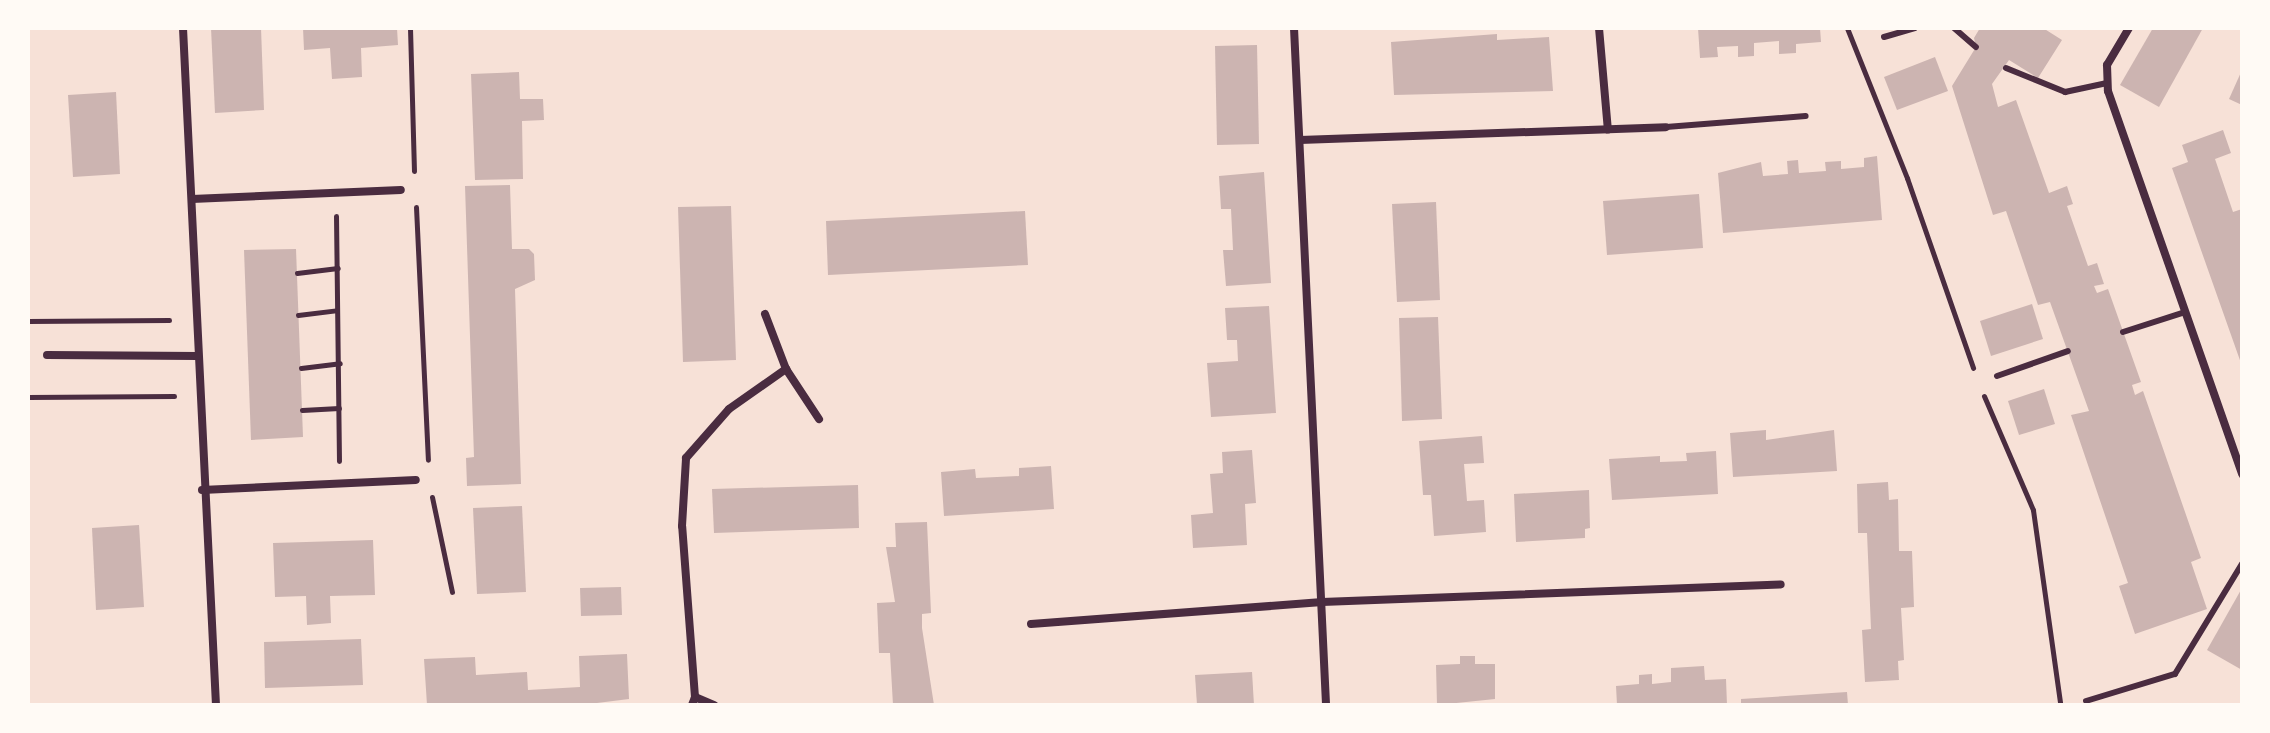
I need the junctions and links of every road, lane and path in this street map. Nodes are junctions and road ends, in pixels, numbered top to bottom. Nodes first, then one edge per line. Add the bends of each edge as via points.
1 (183, 28) edge
2 (410, 28) edge
3 (1294, 28) edge
4 (1599, 28) edge
5 (1847, 28) edge
6 (1915, 28) edge
7 (1954, 28) edge
8 (2129, 28) edge
9 (1884, 37) dead end
10 (1976, 47) dead end
11 (2006, 68) dead end
12 (2107, 83) junction
13 (1806, 116) dead end
14 (1666, 127) joint
15 (1608, 130) junction
16 (1300, 140) junction
17 (401, 190) joint
18 (415, 190) junction
19 (335, 191) junction
20 (192, 199) junction
21 (338, 268) junction
22 (297, 273) dead end
23 (336, 310) junction
24 (2185, 312) junction
25 (765, 314) dead end
26 (298, 315) dead end
27 (169, 320) dead end
28 (28, 321) edge
29 (2123, 332) dead end
30 (2068, 351) dead end
31 (47, 355) dead end
32 (198, 356) junction
33 (340, 363) junction
34 (301, 368) dead end
35 (786, 369) junction
36 (1997, 376) dead end
37 (174, 396) dead end
38 (28, 397) edge
39 (339, 408) junction
40 (302, 410) dead end
41 (819, 419) dead end
42 (2242, 474) edge
43 (416, 480) joint
44 (429, 484) junction
45 (339, 486) junction
46 (202, 490) junction
47 (2242, 564) edge
48 (1781, 584) dead end
49 (452, 592) dead end
50 (1322, 602) junction
51 (1031, 624) dead end
52 (693, 701) edge
53 (2086, 701) dead end
54 (216, 705) edge
55 (714, 705) edge
56 (1326, 705) edge
57 (2061, 705) edge

1 - 20 street
2 - 18 path
3 - 16 street
4 - 15 street
5 - 57 path via 1978,380 2033,510
6 - 9 lane
7 - 10 lane
8 - 12 street via 2107,65
11 - 12 lane via 2065,92
12 - 24 street
13 - 14 lane
14 - 15 street
15 - 16 street
16 - 50 street
17 - 18 path
17 - 19 street
18 - 44 path
19 - 20 street
19 - 21 path
20 - 32 street
21 - 22 path
21 - 23 path
23 - 26 path
23 - 33 path
24 - 29 lane
24 - 42 street
25 - 35 street
27 - 28 path
30 - 36 lane
31 - 32 street
32 - 46 street
33 - 34 path
33 - 39 path
35 - 41 street
35 - 52 street via 729,409 686,458 682,526
37 - 38 path
39 - 40 path
39 - 45 path
43 - 44 path
43 - 45 street
44 - 49 path
45 - 46 street
46 - 54 street
47 - 53 lane via 2175,674
48 - 50 street
50 - 51 street
50 - 56 street
52 - 55 street

